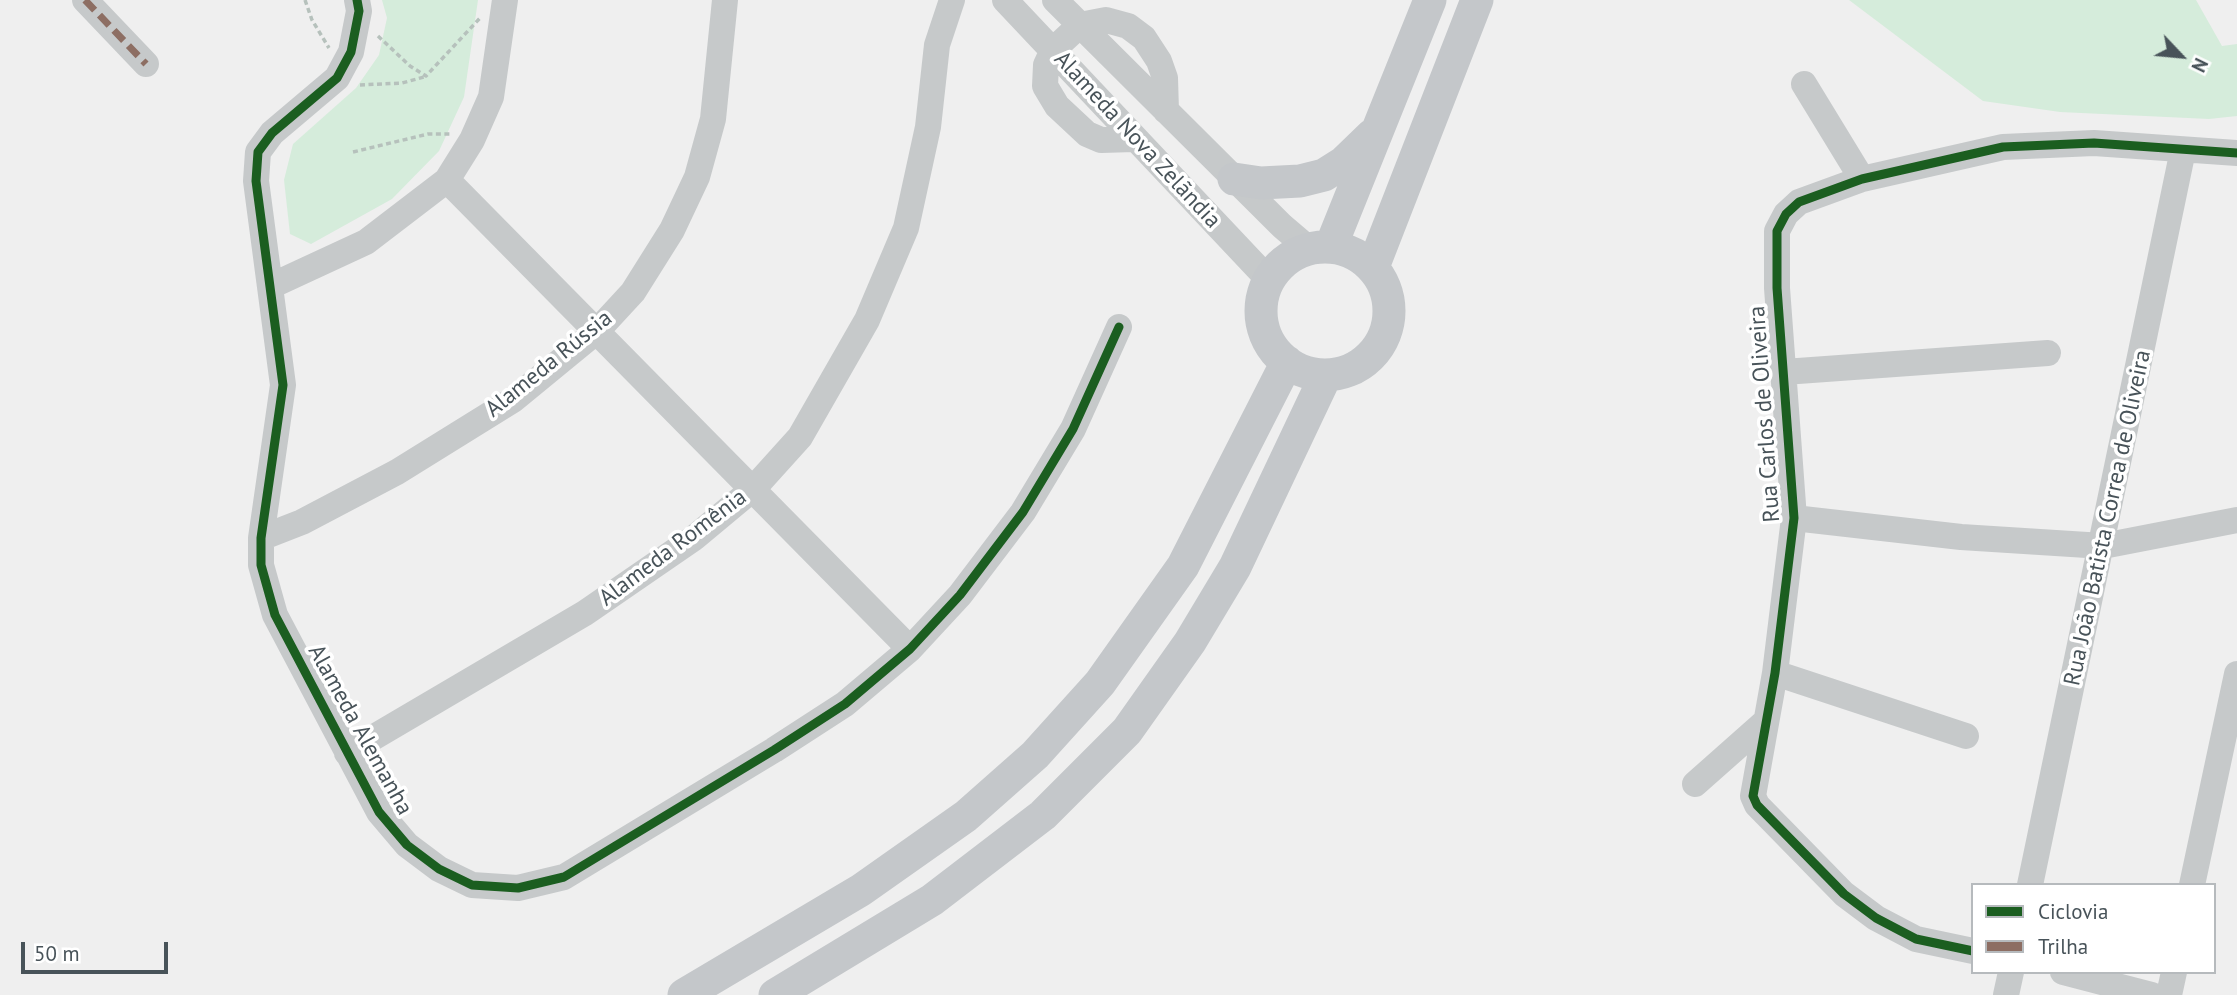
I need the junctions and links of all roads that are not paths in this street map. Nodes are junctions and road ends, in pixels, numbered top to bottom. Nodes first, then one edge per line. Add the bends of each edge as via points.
1 (85, 0) edge
2 (357, 0) edge
3 (725, 0) edge
4 (952, 0) edge
5 (1005, 0) edge
6 (1055, 0) edge
7 (1430, 0) edge
8 (1477, 0) edge
9 (494, 4) edge
10 (1080, 25) junction
11 (1053, 51) junction
12 (146, 64) dead end
13 (1804, 84) dead end
14 (1166, 111) junction
15 (1378, 128) junction
16 (2183, 150) junction
17 (2237, 153) edge
18 (1234, 179) junction
19 (1862, 179) junction
20 (447, 180) junction
21 (1320, 248) junction
22 (1373, 267) junction
23 (1269, 280) junction
24 (271, 286) junction
25 (1119, 327) dead end
26 (597, 331) junction
27 (2049, 353) dead end
28 (1287, 362) junction
29 (1784, 372) junction
30 (1326, 375) junction
31 (754, 488) junction
32 (1794, 518) junction
33 (2237, 520) edge
34 (261, 538) junction
35 (2103, 546) junction
36 (910, 649) junction
37 (1775, 673) junction
38 (2237, 674) edge
39 (1765, 722) junction
40 (1966, 736) dead end
41 (347, 753) junction
42 (1695, 784) dead end
43 (2030, 883) edge
44 (2192, 883) edge
45 (1971, 951) edge
46 (2011, 974) edge
47 (2071, 974) edge
48 (2174, 974) edge
49 (684, 995) edge
50 (775, 995) edge
51 (2006, 995) edge
52 (2152, 995) edge
53 (2169, 995) edge

1 - 12 street
2 - 24 street, Alameda Alemanha via 351,51 337,78 271,133 258,152 256,181
3 - 26 street, Alameda Rússia via 713,119 697,177 672,230 633,292
4 - 31 street, Alameda Romênia via 937,45 928,127 906,229 867,320 800,437
5 - 11 street, Alameda Nova Zelãndia
6 - 10 street, Alameda Nova Zelãndia
7 - 15 main road
8 - 22 main road
9 - 20 street via 491,97
10 - 11 street
10 - 14 street, Alameda Nova Zelãndia
10 - 14 street via 1106,20 1128,26 1144,38 1165,78
11 - 23 street, Alameda Nova Zelãndia
13 - 19 street
14 - 18 street, Alameda Nova Zelãndia
15 - 18 main road via 1324,175 1261,183
15 - 21 main road
16 - 17 street, Rua Carlos de Oliveira
16 - 19 street, Rua Carlos de Oliveira via 2094,143 2003,147
16 - 35 street, Rua João Batista Correa de Oliveira
18 - 21 street, Alameda Nova Zelãndia
19 - 29 street, Rua Carlos de Oliveira via 1800,202 1786,214 1777,231
20 - 24 street via 366,242
20 - 26 street
21 - 22 main road via 1346,250
21 - 23 main road via 1293,255
22 - 30 main road via 1389,305 1379,345 1347,371
23 - 28 main road via 1261,309 1263,324 1272,345
24 - 34 street, Alameda Alemanha via 283,385
25 - 36 street, Alameda Alemanha via 1073,429 1023,512 960,596
26 - 31 street
26 - 34 street, Alameda Rússia via 513,400 397,472 302,522
27 - 29 street
28 - 30 main road
28 - 49 main road via 1183,566 1100,683 1035,755 966,816 861,890
29 - 32 street, Rua Carlos de Oliveira
30 - 50 main road via 1235,567 1128,731 1043,815 932,900
31 - 36 street
31 - 41 street, Alameda Romênia via 694,538 586,613
32 - 35 street via 1961,537
32 - 37 street, Rua Carlos de Oliveira
33 - 35 street
34 - 41 street, Alameda Alemanha via 261,565 275,615
35 - 43 street, Rua João Batista Correa de Oliveira
36 - 41 street, Alameda Alemanha via 845,704 774,750 564,877 518,888 472,885 439,869 407,845 379,812
37 - 39 street, Rua Carlos de Oliveira
37 - 40 street
38 - 44 street
39 - 42 street
39 - 45 street, Rua Carlos de Oliveira via 1753,785 1758,805 1844,894 1876,918 1916,939
46 - 51 street
47 - 52 street
48 - 53 street

